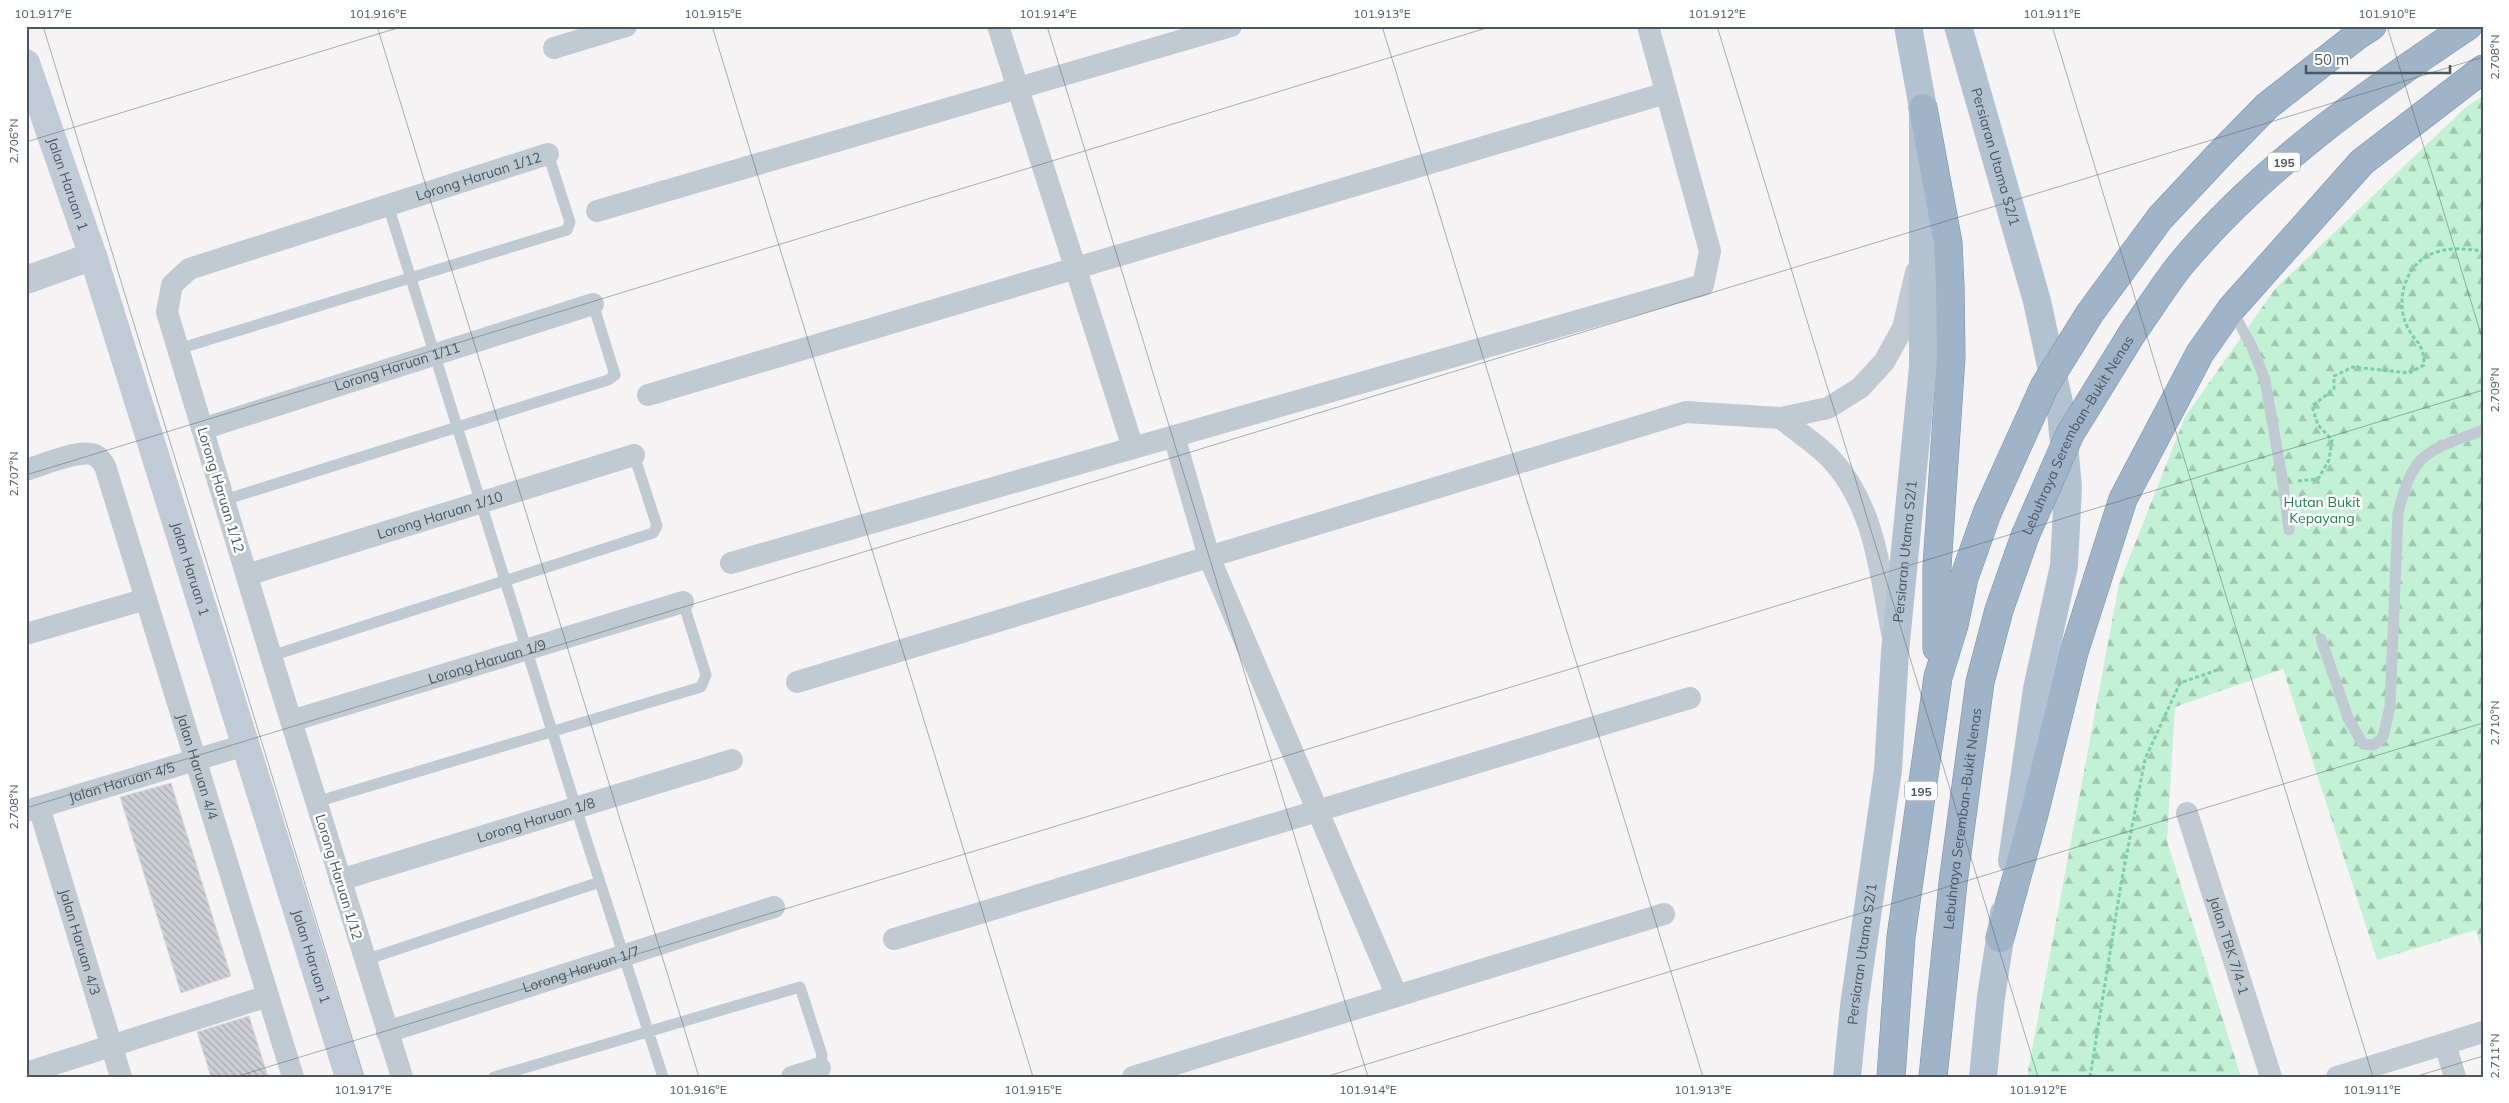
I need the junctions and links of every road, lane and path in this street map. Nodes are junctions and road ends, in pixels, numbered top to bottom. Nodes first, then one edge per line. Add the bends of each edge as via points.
1 (626, 26) edge
2 (998, 26) edge
3 (1231, 26) edge
4 (1648, 26) edge
5 (1908, 26) edge
6 (1958, 26) edge
7 (2372, 26) edge
8 (2468, 26) edge
9 (554, 48) dead end
10 (26, 63) edge
11 (2483, 69) edge
12 (1018, 88) junction
13 (1666, 93) junction
14 (1923, 108) junction
15 (548, 154) joint
16 (388, 205) junction
17 (597, 211) dead end
18 (1923, 244) junction
19 (2483, 251) edge
20 (93, 256) junction
21 (1075, 268) junction
22 (411, 278) junction
23 (26, 280) edge
24 (593, 304) joint
25 (2231, 308) junction
26 (178, 349) junction
27 (436, 354) junction
28 (648, 395) dead end
29 (1781, 418) junction
30 (459, 427) junction
31 (202, 428) junction
32 (2483, 430) edge
33 (1174, 436) junction
34 (1133, 448) junction
35 (634, 455) joint
36 (26, 470) edge
37 (2284, 483) junction
38 (224, 500) junction
39 (482, 502) junction
40 (2289, 530) dead end
41 (1209, 557) junction
42 (731, 563) dead end
43 (247, 575) junction
44 (506, 580) junction
45 (146, 600) junction
46 (682, 602) joint
47 (26, 634) edge
48 (2321, 639) dead end
49 (526, 650) junction
50 (1895, 652) junction
51 (271, 656) junction
52 (2220, 669) dead end
53 (1938, 676) junction
54 (797, 682) dead end
55 (1690, 698) dead end
56 (291, 721) junction
57 (552, 732) junction
58 (245, 745) junction
59 (196, 760) junction
60 (732, 760) dead end
61 (316, 802) junction
62 (576, 808) junction
63 (33, 809) edge
64 (1318, 811) junction
65 (2187, 813) dead end
66 (340, 880) junction
67 (600, 882) junction
68 (774, 907) dead end
69 (1664, 914) dead end
70 (2000, 938) junction
71 (894, 939) dead end
72 (624, 956) junction
73 (365, 960) junction
74 (268, 996) junction
75 (1398, 996) junction
76 (387, 1032) junction
77 (649, 1032) junction
78 (2483, 1032) edge
79 (111, 1044) junction
80 (2445, 1044) junction
81 (820, 1068) joint
82 (26, 1073) edge
83 (121, 1077) edge
84 (293, 1077) edge
85 (349, 1077) edge
86 (402, 1077) edge
87 (494, 1077) edge
88 (663, 1077) edge
89 (792, 1077) edge
90 (1133, 1077) edge
91 (1847, 1077) edge
92 (1891, 1077) edge
93 (1933, 1077) edge
94 (1983, 1077) edge
95 (2090, 1077) edge
96 (2271, 1077) edge
97 (2337, 1077) edge
98 (2455, 1077) edge

1 - 9 street
2 - 12 street
3 - 12 street
4 - 13 street
5 - 14 main road, Persiaran Utama S2/1
6 - 70 main road, Persiaran Utama S2/1 via 2037,301 2061,412 2068,487 2064,566 2037,689
7 - 53 highway, 195, bridge via 2267,106 2160,218 2090,313 2044,387 1987,513 1964,578
8 - 93 highway, Lebuhraya Seremban-Bukit Nenas / 195, bridge via 2406,67 2301,147 2232,209 2181,264 2133,332 2070,434 2025,536 1999,610 1980,682 1953,883
10 - 20 main road, Jalan Haruan 1
11 - 25 highway via 2362,162
12 - 17 street
12 - 21 street
13 - 21 street
13 - 33 street via 1710,251 1703,285
14 - 18 main road, Persiaran Utama S2/1
14 - 53 highway via 1946,234 1950,286 1951,357 1937,567
15 - 16 street, Lorong Haruan 1/12
15 - 22 lane via 570,222 567,230
16 - 22 lane
16 - 26 street, Lorong Haruan 1/12 via 189,269 172,285 167,312
18 - 29 street via 1903,328 1884,362 1860,388 1828,408
18 - 50 main road, Persiaran Utama S2/1 via 1923,367
19 - 37 path via 2462,248 2436,252 2418,264 2404,281 2403,301 2406,323 2424,350 2424,365 2409,373 2353,366 2334,376 2334,389 2312,406 2318,426 2332,440 2329,460 2318,479
20 - 23 street
20 - 58 main road, Jalan Haruan 1
21 - 28 street
21 - 34 street
22 - 26 lane
22 - 27 lane
24 - 27 street, Lorong Haruan 1/11
24 - 30 lane via 615,375 608,380
25 - 37 lane via 2256,355 2265,380
25 - 70 highway via 2200,353 2123,499 2074,652
26 - 31 street, Lorong Haruan 1/12
27 - 30 lane
27 - 31 street, Lorong Haruan 1/11
29 - 41 street via 1686,412
29 - 50 street via 1831,458 1852,485 1873,536
30 - 38 lane
30 - 39 lane
31 - 38 street, Lorong Haruan 1/12
32 - 48 lane via 2428,453 2419,460 2405,486 2398,513 2390,707 2383,737 2374,745 2363,744 2348,718
33 - 34 street
33 - 41 street
34 - 42 street
35 - 39 street, Lorong Haruan 1/10
35 - 44 lane via 657,526 653,533
36 - 45 street, Jalan Haruan 4/4 via 78,454 100,457
37 - 40 lane
38 - 43 street, Lorong Haruan 1/12
39 - 43 street, Lorong Haruan 1/10
39 - 44 lane
41 - 54 street
41 - 64 street
43 - 51 street, Lorong Haruan 1/12
44 - 49 lane
44 - 51 lane
45 - 47 street
45 - 59 street, Jalan Haruan 4/4
46 - 49 street, Lorong Haruan 1/9
46 - 57 lane via 706,675 701,687
49 - 56 street, Lorong Haruan 1/9
49 - 57 lane
50 - 91 main road, Persiaran Utama S2/1 via 1888,770
51 - 56 street, Lorong Haruan 1/12
52 - 95 path via 2180,683 2145,759
53 - 92 highway, 195 via 1901,937
55 - 64 street
56 - 61 street, Lorong Haruan 1/12
57 - 61 lane
57 - 62 lane
58 - 59 street, Jalan Haruan 4/5
58 - 85 main road, Jalan Haruan 1
59 - 63 street, Jalan Haruan 4/5
59 - 74 street, Jalan Haruan 4/4
60 - 62 street, Lorong Haruan 1/8
61 - 66 street, Lorong Haruan 1/12
62 - 66 street, Lorong Haruan 1/8
62 - 67 lane
63 - 79 street, Jalan Haruan 4/3
64 - 71 street
64 - 75 street
65 - 96 street, Jalan TBK 7/4-1
66 - 73 street, Lorong Haruan 1/12
67 - 72 lane
67 - 73 lane
68 - 72 street, Lorong Haruan 1/7
69 - 75 street
70 - 94 main road, Persiaran Utama S2/1
72 - 76 street, Lorong Haruan 1/7
72 - 77 lane
73 - 76 street, Lorong Haruan 1/12
74 - 79 street
74 - 84 street, Jalan Haruan 4/4
75 - 90 street
76 - 86 street, Lorong Haruan 1/12
77 - 81 lane via 800,987 822,1055
77 - 87 lane
77 - 88 lane
78 - 80 street
79 - 82 street
79 - 83 street, Jalan Haruan 4/3
80 - 97 street
80 - 98 street
81 - 89 street

